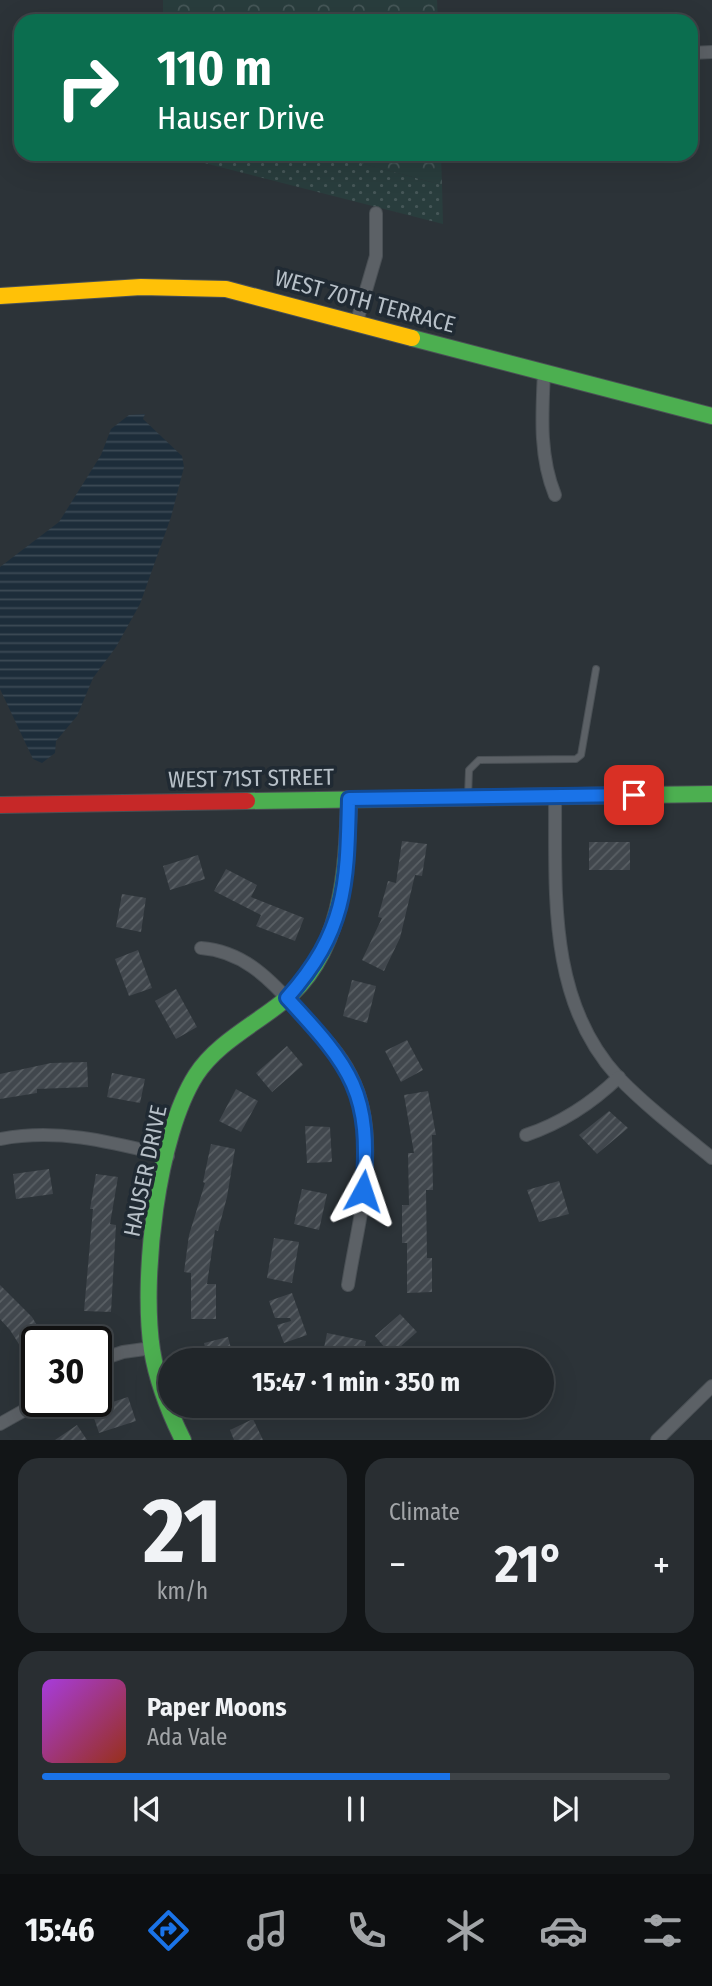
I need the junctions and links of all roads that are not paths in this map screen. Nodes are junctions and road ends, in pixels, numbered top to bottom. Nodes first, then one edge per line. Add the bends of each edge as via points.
1 (376, 214) dead end
2 (0, 296) edge
3 (357, 321) junction
4 (544, 372) junction
5 (712, 416) edge
6 (555, 495) dead end
7 (596, 669) dead end
8 (712, 794) edge
9 (555, 796) junction
10 (468, 798) junction
11 (349, 799) junction
12 (0, 805) edge
13 (201, 948) dead end
14 (287, 998) junction
15 (618, 1077) junction
16 (526, 1135) dead end
17 (0, 1139) edge
18 (710, 1152) edge
19 (168, 1156) junction
20 (348, 1285) dead end
21 (152, 1348) junction
22 (112, 1356) edge
23 (712, 1386) edge
24 (21, 1412) edge
25 (0, 1424) edge
26 (183, 1440) edge
27 (657, 1440) edge

1 - 3 street via 376,256
2 - 3 street, WEST 70TH TERRACE via 189,285
3 - 4 street, WEST 70TH TERRACE
4 - 5 street, WEST 70TH TERRACE
4 - 6 street via 542,436
7 - 10 lane via 581,755 576,760 475,761 469,770
8 - 9 street, WEST 71ST STREET
9 - 10 street, WEST 71ST STREET
9 - 15 street via 561,958 586,1030
10 - 11 street, WEST 71ST STREET
11 - 12 street, WEST 71ST STREET
11 - 14 street, HAUSER DRIVE via 340,913 304,979
13 - 14 street via 222,950 247,962
14 - 19 street, HAUSER DRIVE via 199,1071 184,1096
14 - 20 street via 343,1062 364,1114 363,1191
15 - 16 street via 555,1125
15 - 18 street
17 - 19 street via 26,1134 76,1135
19 - 21 street, HAUSER DRIVE via 151,1257
21 - 22 street
21 - 26 street, HAUSER DRIVE via 170,1415
23 - 27 street
24 - 25 street

